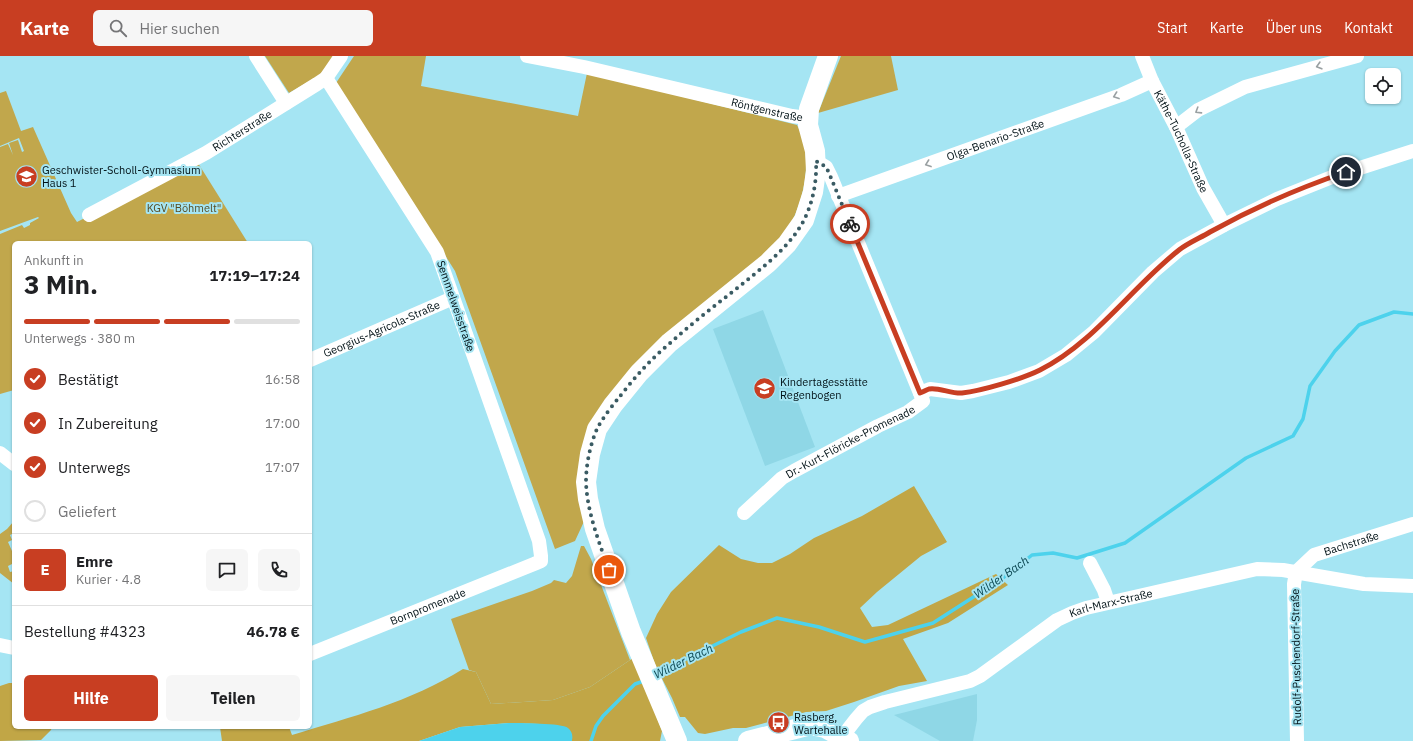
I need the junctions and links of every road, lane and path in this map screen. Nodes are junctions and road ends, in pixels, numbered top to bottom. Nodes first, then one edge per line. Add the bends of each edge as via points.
1 (256, 56) edge
2 (342, 56) edge
3 (528, 56) edge
4 (828, 56) edge
5 (1142, 56) edge
6 (1357, 56) edge
7 (326, 78) junction
8 (1152, 81) junction
9 (286, 103) junction
10 (808, 118) junction
11 (1176, 128) junction
12 (1413, 151) edge
13 (816, 161) junction
14 (838, 196) junction
15 (89, 215) dead end
16 (1224, 225) junction
17 (454, 298) junction
18 (312, 359) edge
19 (920, 393) junction
20 (0, 453) edge
21 (12, 462) edge
22 (744, 513) dead end
23 (1413, 524) edge
24 (541, 556) joint
25 (1090, 563) dead end
26 (1296, 572) junction
27 (1413, 586) edge
28 (1108, 602) junction
29 (0, 645) edge
30 (12, 648) edge
31 (312, 653) edge
32 (837, 737) edge
33 (677, 741) edge
34 (748, 741) edge
35 (1297, 741) edge

1 - 9 street
2 - 7 street, Richterstraße
3 - 10 street, Röntgenstraße
4 - 10 street via 810,103
5 - 8 street, Käthe-Tucholla-Straße
6 -> 11 street via 1245,87 1198,110
7 - 9 street, Richterstraße
7 - 17 street, Semmelweisstraße via 435,248
8 - 11 street, Käthe-Tucholla-Straße
8 -> 14 street, Olga-Benario-Straße via 1121,95
9 - 15 street, Richterstraße via 206,153
10 - 13 street, Röntgenstraße
11 - 16 street, Käthe-Tucholla-Straße via 1203,188
12 - 16 street, Dr.-Kurt-Flöricke-Promenade via 1332,177
13 - 14 street via 826,167
13 - 33 street, Röntgenstraße via 816,180 810,204 804,220 787,244 768,264 669,343 638,373 598,429 587,468 588,499 595,529 620,602
14 - 19 street
16 - 19 street, Dr.-Kurt-Flöricke-Promenade via 1180,248 1094,332 1066,355 1039,371 973,391 961,393 930,389
17 - 18 street, Georgius-Agricola-Straße
17 - 24 street, Semmelweisstraße via 539,541
19 - 22 street, Dr.-Kurt-Flöricke-Promenade via 923,401 908,412 782,478
20 - 21 street
23 - 26 street, Bachstraße via 1314,555
24 - 31 street, Bornpromenade via 541,561 534,564
25 - 28 street
26 - 27 street, Karl-Marx-Straße via 1364,584
26 - 28 street, Karl-Marx-Straße via 1257,569
26 - 35 street, Rudolf-Puschendorf-Straße via 1294,584
28 - 32 street, Karl-Marx-Straße via 1057,620 970,681 870,708
29 - 30 street
32 - 34 street via 820,726 811,724

